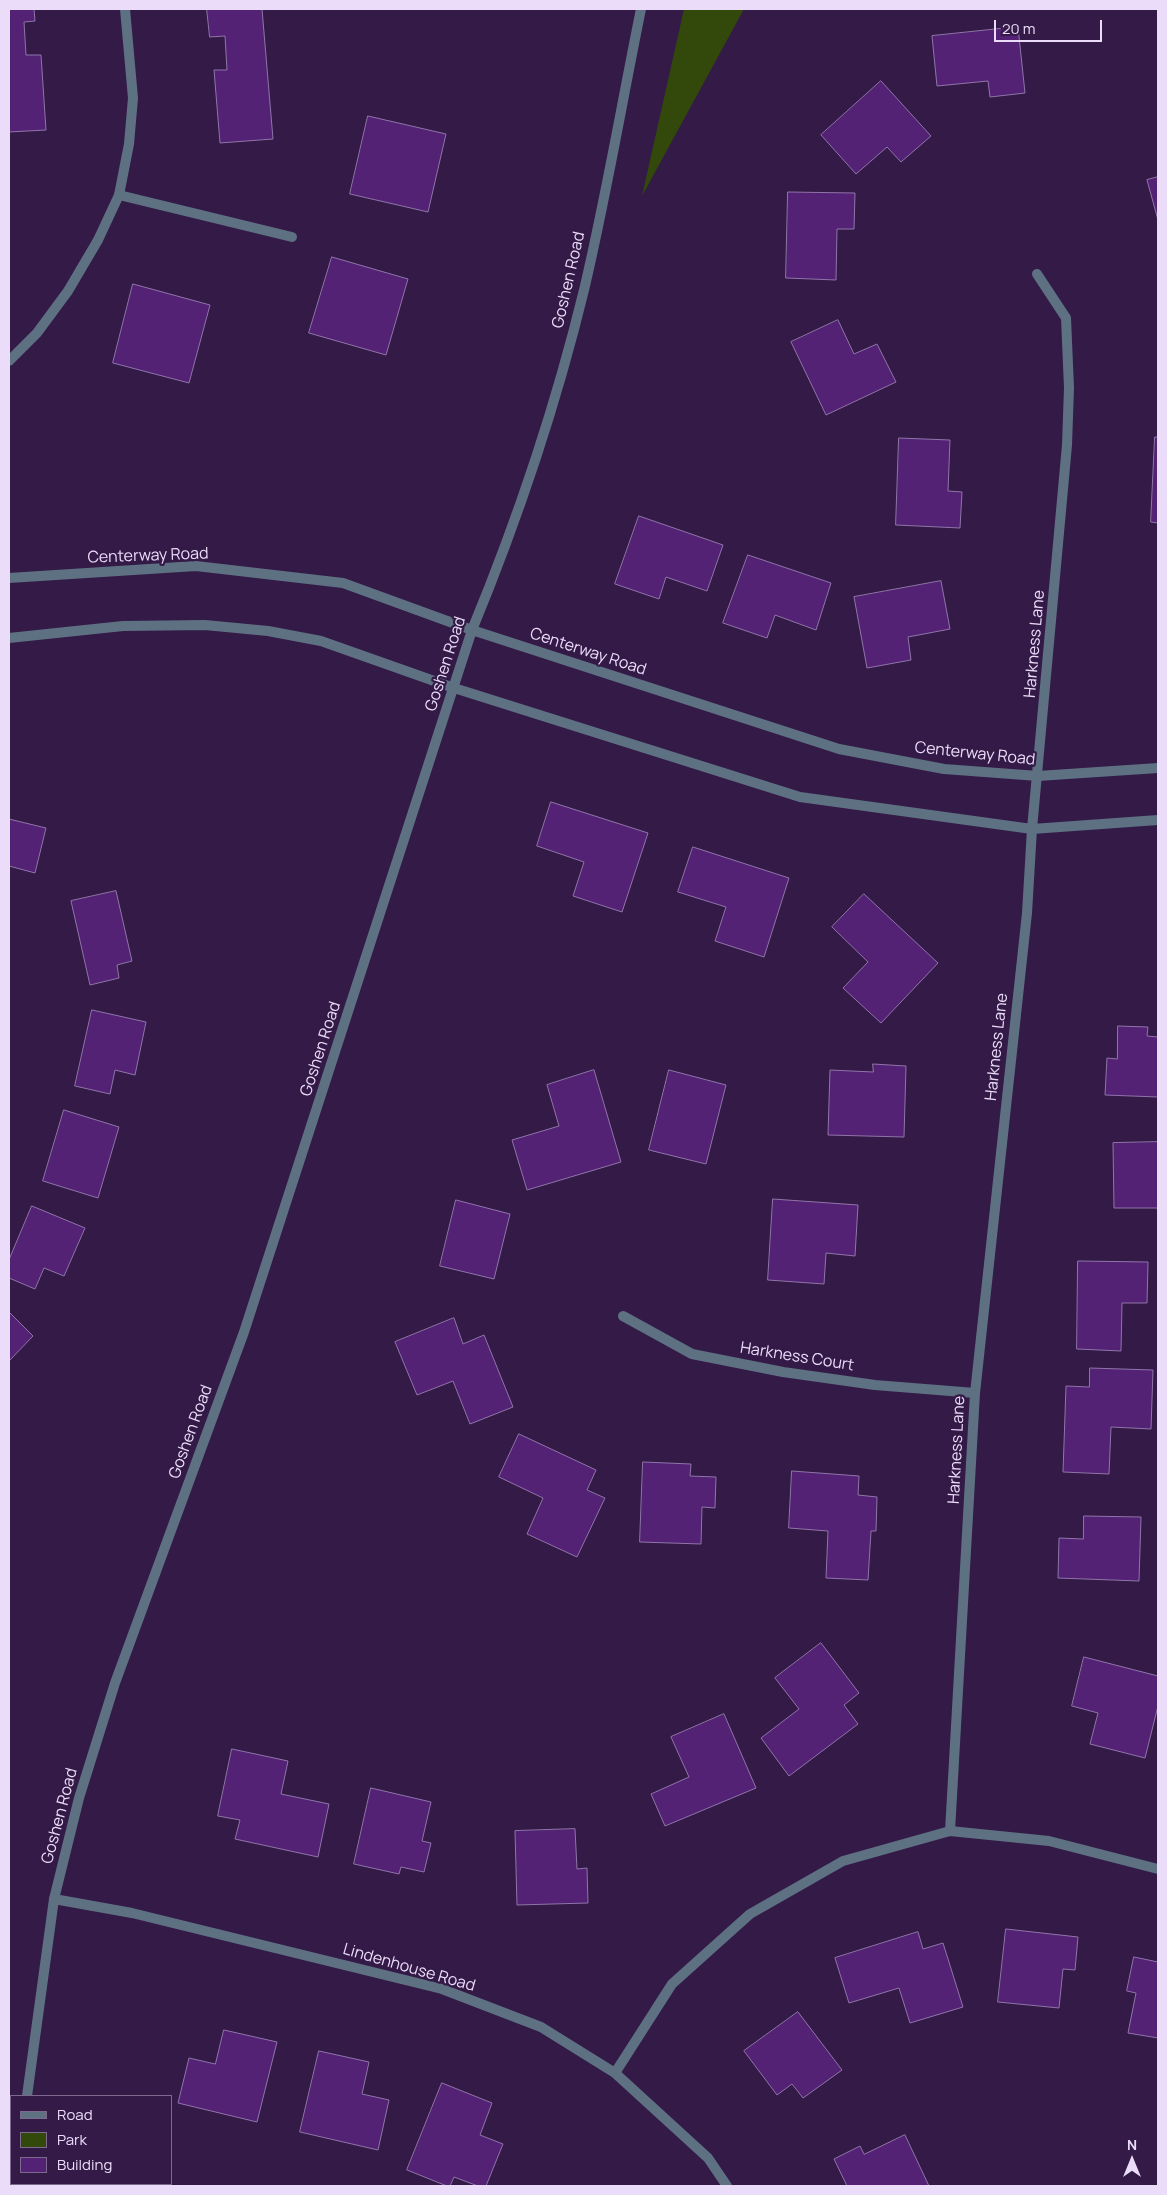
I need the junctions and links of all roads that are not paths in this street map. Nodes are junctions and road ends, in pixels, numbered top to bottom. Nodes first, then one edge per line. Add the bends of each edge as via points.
1 (125, 9) edge
2 (641, 9) edge
3 (119, 195) junction
4 (292, 237) dead end
5 (1038, 274) dead end
6 (9, 361) edge
7 (9, 578) edge
8 (472, 630) junction
9 (9, 638) edge
10 (454, 688) junction
11 (1158, 768) edge
12 (1038, 776) junction
13 (1158, 820) edge
14 (1032, 829) junction
15 (623, 1316) dead end
16 (975, 1393) junction
17 (950, 1831) junction
18 (1158, 1869) edge
19 (54, 1899) junction
20 (616, 2073) junction
21 (27, 2095) edge
22 (727, 2186) edge

1 - 3 street via 132,98 129,144
2 - 8 street, Goshen Road via 584,289 562,373 502,558
3 - 4 street
3 - 6 street via 98,240 68,291 37,333
5 - 12 street, Harkness Lane via 1066,318 1069,388 1065,472
7 - 8 street, Centerway Road via 196,566 343,583
8 - 10 street, Goshen Road
8 - 12 street, Centerway Road via 839,749 944,768
9 - 10 street via 123,626 205,625 268,631 321,641
10 - 14 street via 800,797
10 - 19 street, Goshen Road via 244,1332 115,1683
11 - 12 street, Centerway Road
12 - 14 street, Harkness Lane
13 - 14 street
14 - 16 street, Harkness Lane via 1027,912
15 - 16 street, Harkness Court via 692,1354 782,1372 875,1385
16 - 17 street, Harkness Lane
17 - 18 street via 1049,1841
17 - 20 street via 843,1861 750,1914 672,1984
19 - 20 street, Lindenhouse Road via 132,1913 442,1989 541,2027
19 - 21 street, Goshen Road
20 - 22 street, Lindenhouse Road via 708,2158

